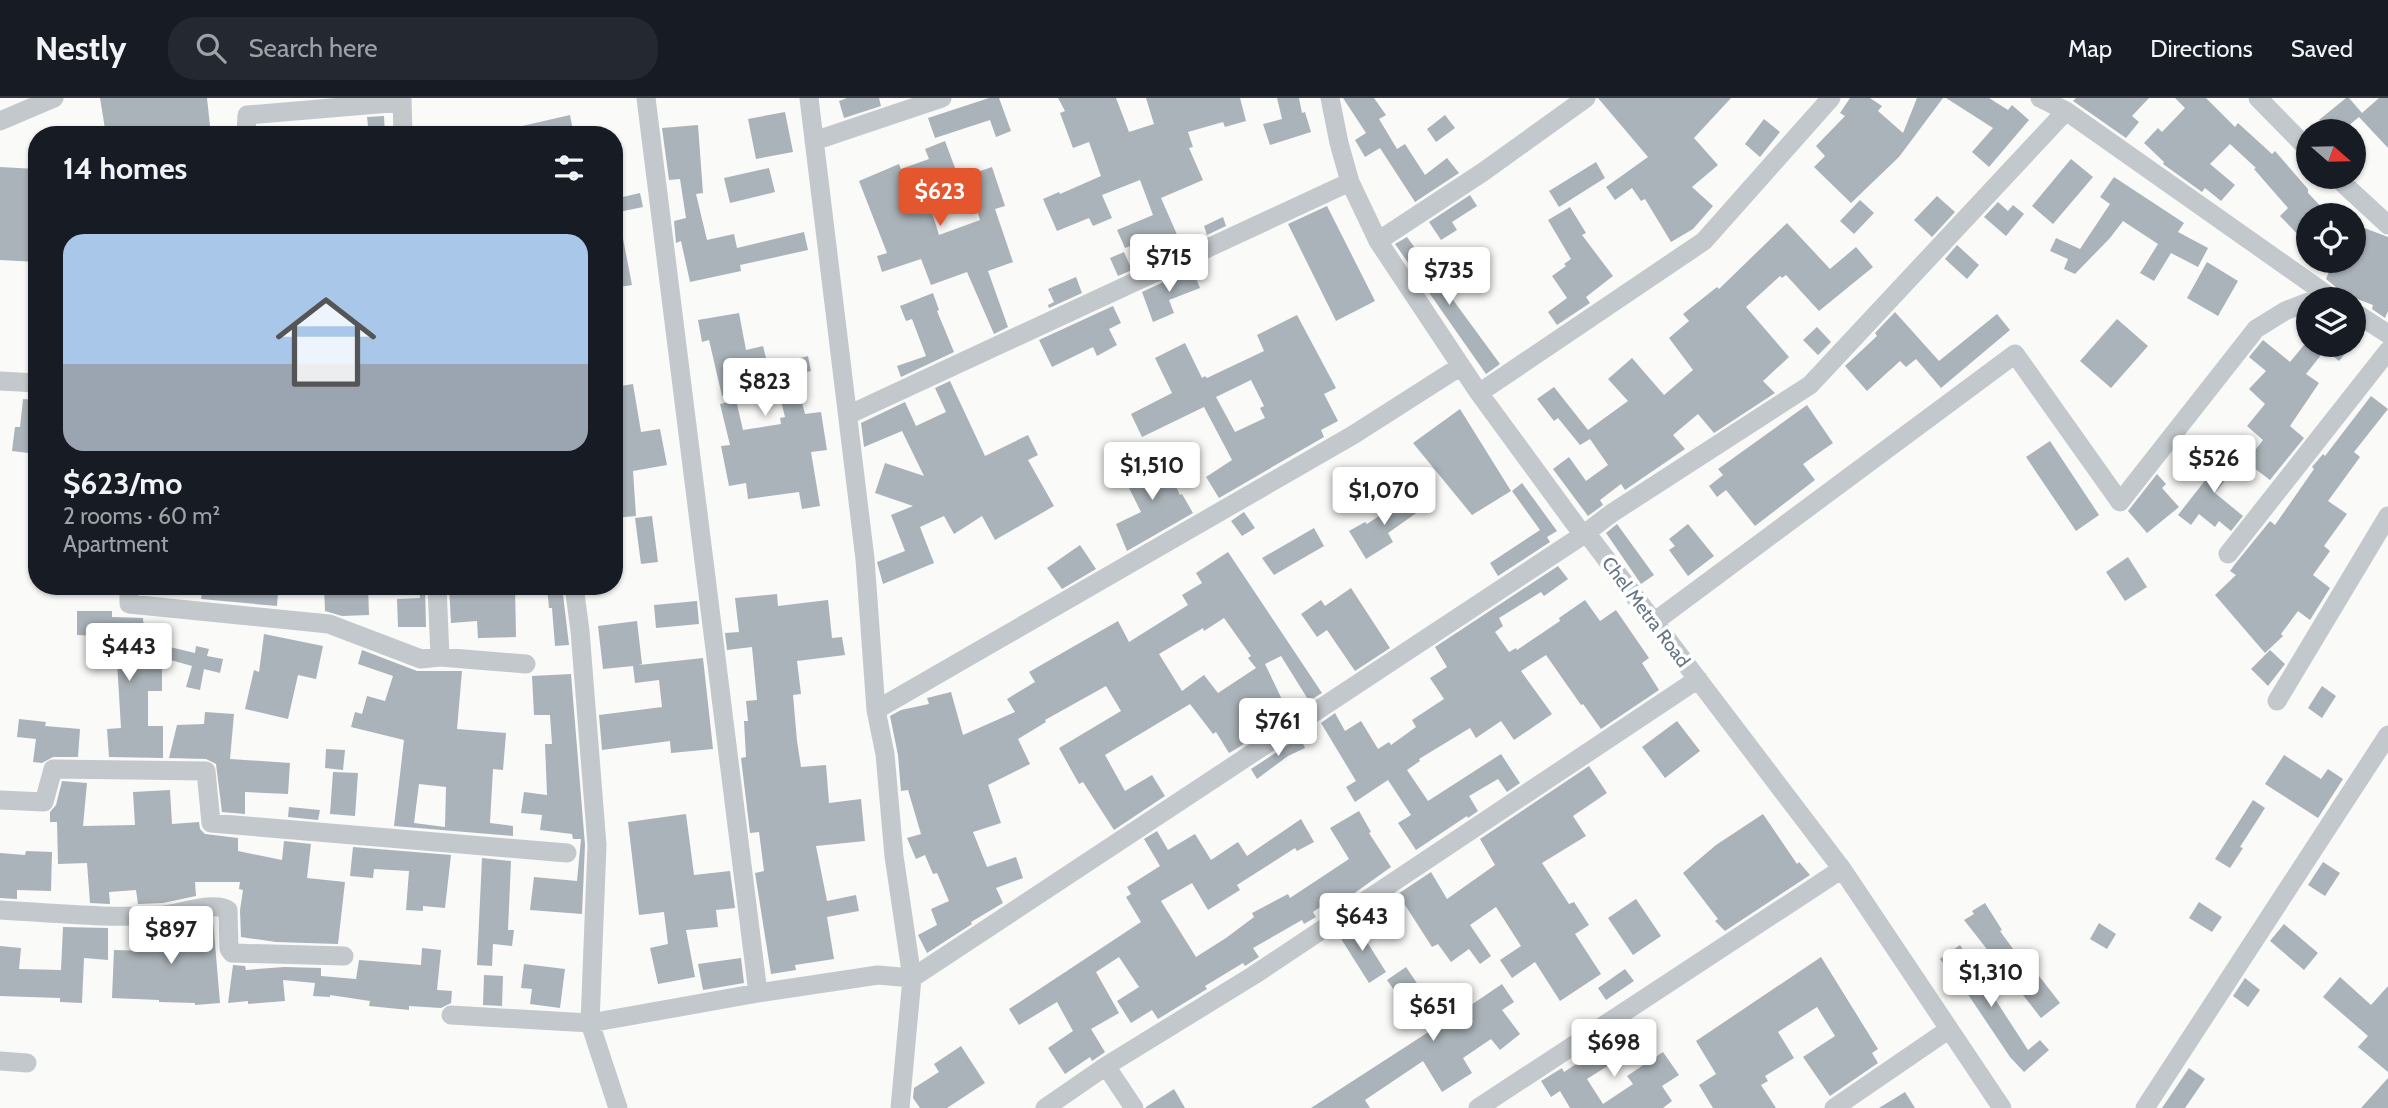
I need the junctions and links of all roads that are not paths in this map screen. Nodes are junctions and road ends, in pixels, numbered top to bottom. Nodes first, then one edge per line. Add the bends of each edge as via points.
1 (646, 98) edge
2 (809, 98) edge
3 (942, 98) edge
4 (1330, 98) edge
5 (1586, 98) edge
6 (1831, 98) edge
7 (2040, 98) edge
8 (2258, 98) edge
9 (46, 99) edge
10 (402, 100) edge
11 (2066, 111) junction
12 (0, 121) edge
13 (246, 126) edge
14 (403, 126) edge
15 (2296, 137) edge
16 (814, 141) junction
17 (1350, 182) junction
18 (2349, 189) edge
19 (2388, 225) edge
20 (1378, 241) junction
21 (2305, 287) edge
22 (2296, 308) edge
23 (2366, 320) edge
24 (2388, 334) edge
25 (2388, 351) edge
26 (1461, 366) junction
27 (0, 381) edge
28 (28, 383) edge
29 (1479, 393) junction
30 (848, 415) junction
31 (2388, 516) edge
32 (1583, 535) junction
33 (2228, 554) dead end
34 (128, 595) edge
35 (437, 595) edge
36 (575, 595) edge
37 (1654, 622) junction
38 (440, 657) junction
39 (526, 664) dead end
40 (1698, 679) junction
41 (2277, 701) dead end
42 (876, 709) junction
43 (2388, 735) edge
44 (0, 800) edge
45 (567, 853) dead end
46 (1842, 869) junction
47 (0, 910) edge
48 (344, 957) dead end
49 (912, 978) junction
50 (758, 993) junction
51 (451, 1015) dead end
52 (590, 1023) junction
53 (1948, 1030) junction
54 (0, 1061) edge
55 (27, 1063) dead end
56 (1106, 1066) junction
57 (618, 1108) edge
58 (900, 1108) edge
59 (1045, 1108) edge
60 (1134, 1108) edge
61 (1478, 1108) edge
62 (1834, 1108) edge
63 (2002, 1108) edge
64 (2145, 1108) edge

1 - 50 street
2 - 16 street
3 - 16 street
4 - 17 street, Chel Metra Road
5 - 20 street
6 - 29 street via 1704,242
7 - 11 street
8 - 15 street
9 - 12 street
10 - 13 street via 247,115
10 - 14 street
11 - 21 street
11 - 32 street via 1810,385
16 - 30 street
17 - 20 street, Chel Metra Road
17 - 30 street
18 - 19 street
20 - 26 street, Chel Metra Road
22 - 37 street via 2256,329 2119,502 2015,354
23 - 24 street
25 - 33 street
26 - 29 street, Chel Metra Road
26 - 42 street via 1353,435
27 - 28 street
29 - 32 street, Chel Metra Road
30 - 42 street
31 - 41 street
32 - 37 street, Chel Metra Road via 1591,539
32 - 49 street
34 - 38 street via 128,604 329,624 421,659
35 - 38 street
36 - 52 street via 597,845
37 - 40 street, Chel Metra Road
38 - 39 street
40 - 46 street, Chel Metra Road
40 - 56 street via 1254,975
42 - 49 street
43 - 64 street
44 - 45 street via 44,802 53,769 206,771 211,823
46 - 53 street, Chel Metra Road
46 - 61 street
47 - 48 street via 128,917 219,906 228,910 232,953
49 - 50 street via 878,975
49 - 58 street
50 - 52 street
51 - 52 street
52 - 57 street
53 - 62 street
53 - 63 street, Chel Metra Road
54 - 55 street
56 - 59 street
56 - 60 street

